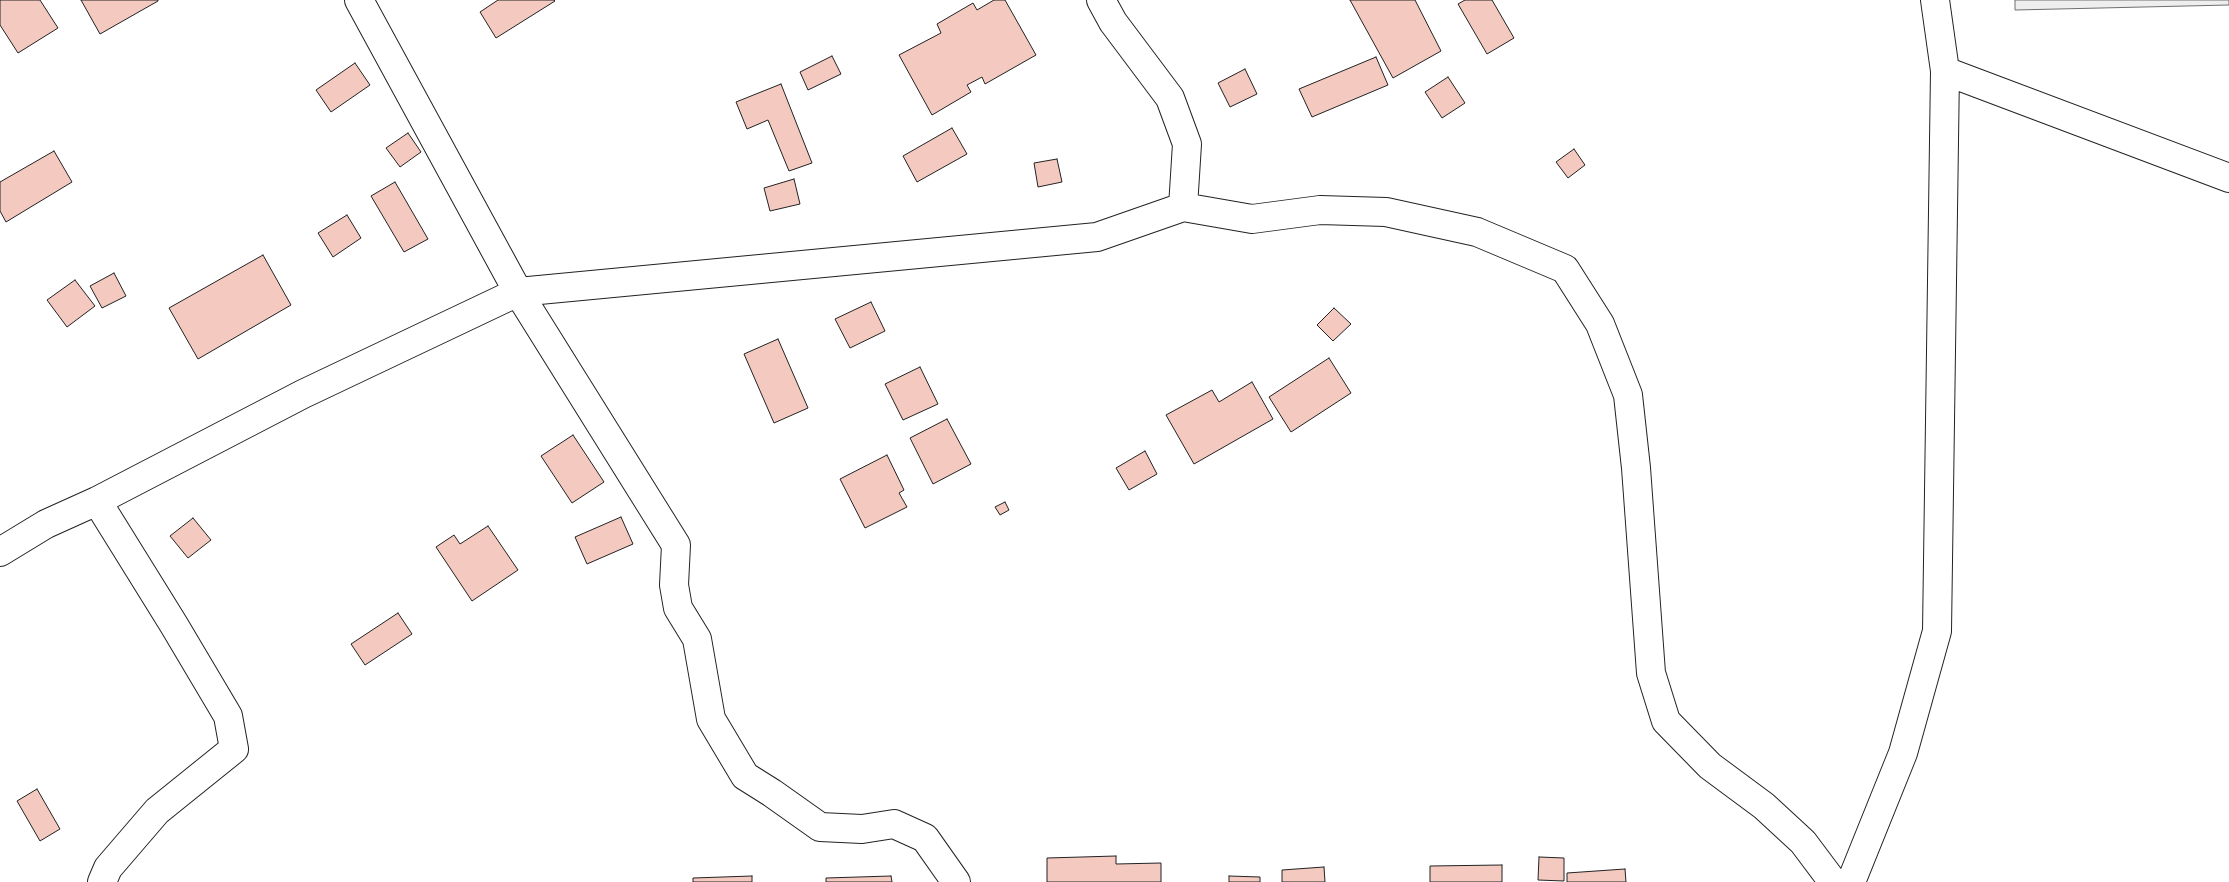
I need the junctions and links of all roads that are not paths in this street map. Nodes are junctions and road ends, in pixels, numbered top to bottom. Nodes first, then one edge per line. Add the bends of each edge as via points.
1 (359, 0) edge
2 (1101, 0) edge
3 (1935, 0) edge
4 (1945, 71) junction
5 (2229, 178) edge
6 (1183, 207) junction
7 (518, 292) junction
8 (97, 501) junction
9 (0, 552) edge
10 (102, 882) edge
11 (956, 882) edge
12 (1833, 882) edge
13 (1851, 882) edge

1 - 7 street
2 - 6 street via 1112,22 1170,98 1187,144
3 - 4 street
4 - 5 street
4 - 13 street via 1937,631 1903,752
6 - 7 street via 1097,237
6 - 12 street via 1252,219 1320,210 1386,212 1477,232 1565,270 1600,324 1628,395 1651,673 1666,721 1710,766 1764,806 1803,842
7 - 8 street via 303,394
7 - 11 street via 676,545 674,585 678,608 697,639 710,719 745,776 820,827 862,829 894,824 925,838
8 - 9 street via 46,524
8 - 10 street via 228,716 234,749 157,812 108,868

